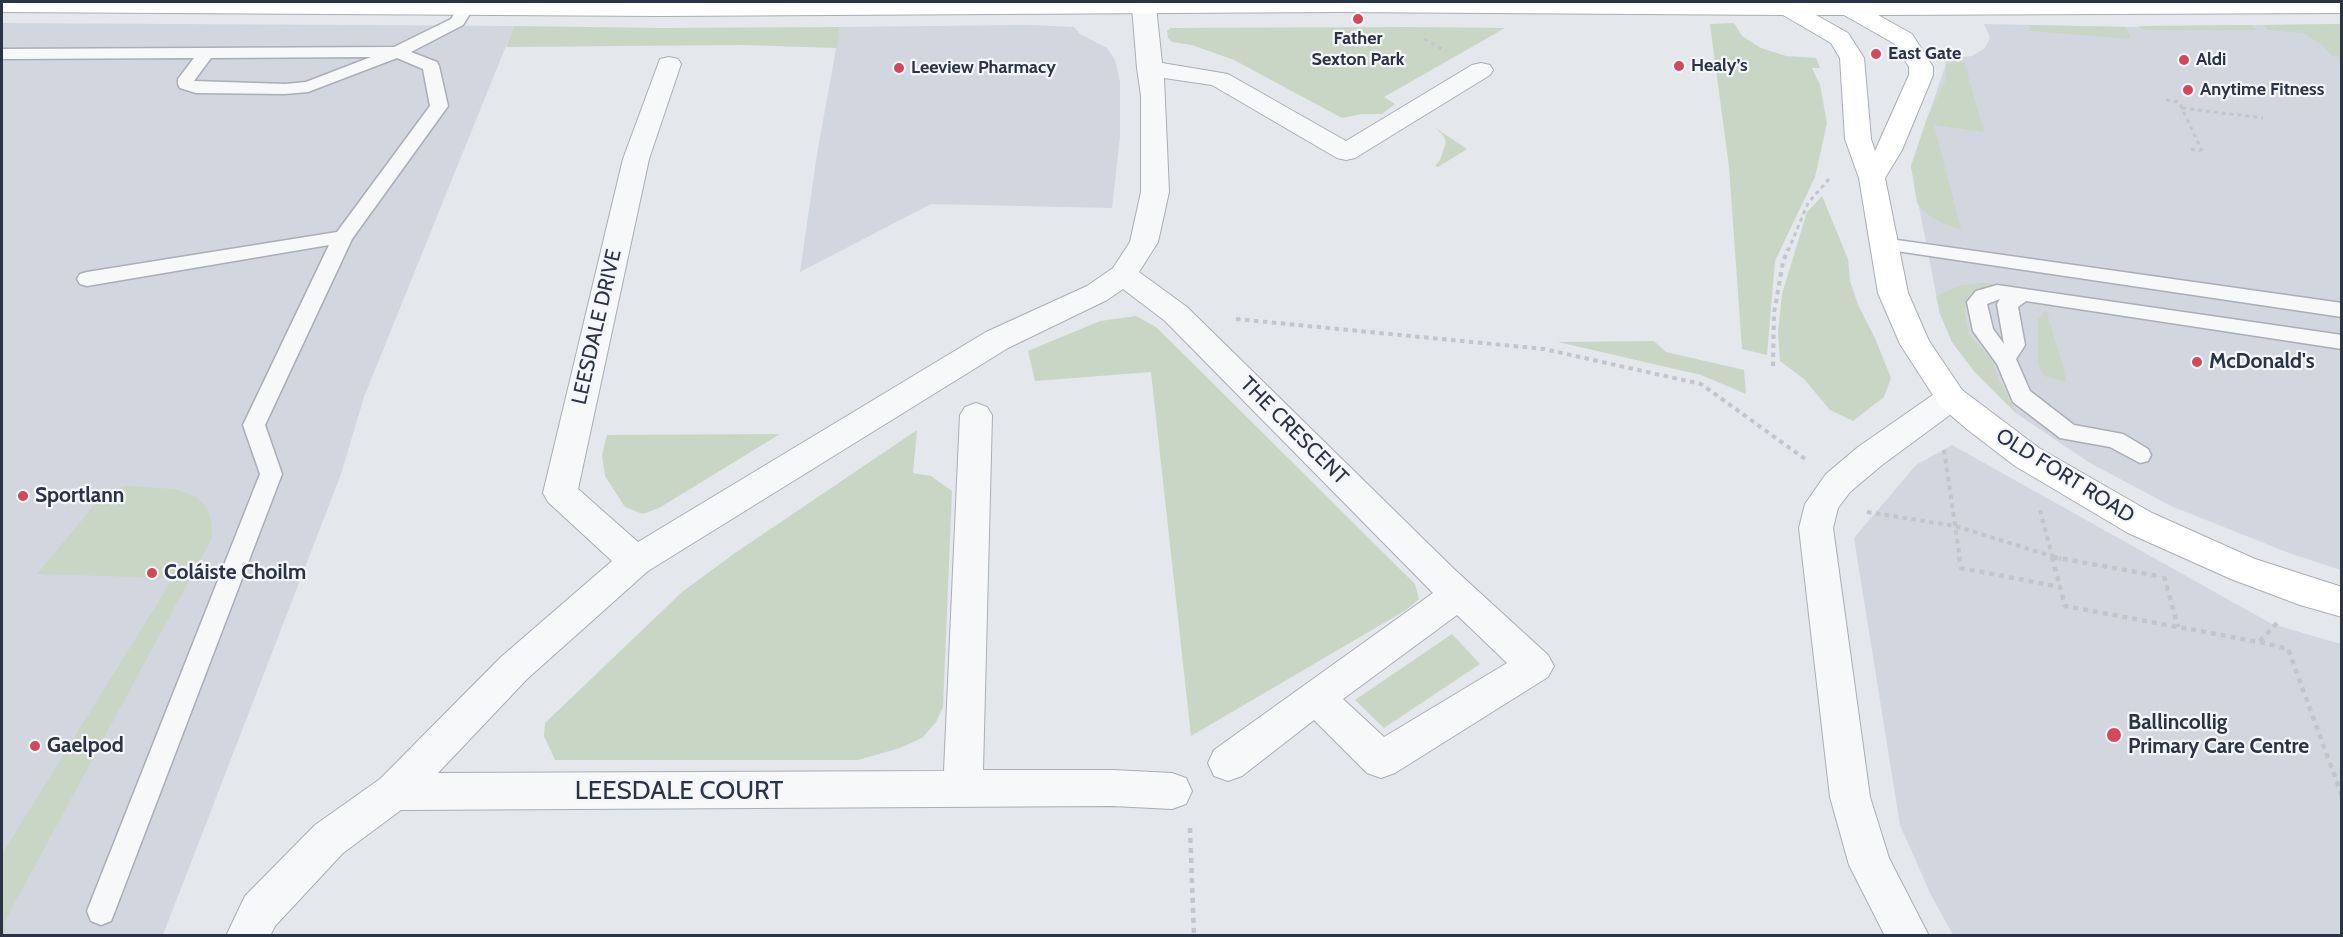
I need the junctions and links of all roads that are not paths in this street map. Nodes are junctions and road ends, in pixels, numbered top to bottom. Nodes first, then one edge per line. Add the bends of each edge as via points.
1 (1378, 3) edge
2 (2037, 4) edge
3 (2282, 4) edge
4 (2, 5) edge
5 (949, 5) edge
6 (2342, 6) edge
7 (1144, 7) junction
8 (1787, 7) junction
9 (1851, 8) junction
10 (1942, 8) junction
11 (465, 9) junction
12 (1840, 38) junction
13 (1904, 39) junction
14 (207, 52) junction
15 (396, 52) junction
16 (2, 54) edge
17 (669, 64) dead end
18 (1149, 68) junction
19 (1481, 70) dead end
20 (1872, 177) junction
21 (343, 237) junction
22 (1882, 244) junction
23 (1123, 275) junction
24 (87, 279) dead end
25 (2023, 294) junction
26 (2342, 310) edge
27 (2342, 342) edge
28 (2006, 361) junction
29 (1951, 398) junction
30 (976, 415) dead end
31 (2140, 455) dead end
32 (636, 561) junction
33 (1458, 595) junction
34 (2342, 602) edge
35 (1316, 697) junction
36 (1228, 763) dead end
37 (963, 789) junction
38 (1172, 791) road end
39 (394, 792) junction
40 (101, 911) dead end
41 (248, 936) edge
42 (1908, 936) edge

1 - 7 main road
1 - 8 main road
2 - 3 main road
2 - 10 main road
3 - 6 main road
4 - 11 main road
5 - 7 main road
5 - 11 main road
7 - 18 street
8 - 9 main road
8 - 12 main road
9 - 10 main road
9 - 12 main road
9 - 13 main road
10 - 13 main road
11 - 15 lane via 457,22
12 - 20 main road, OLD FORT ROAD via 1852,58 1858,139
13 - 20 main road via 1921,67 1921,75 1889,150
14 - 15 lane
14 - 15 lane via 186,84 196,88 308,87
14 - 16 lane
15 - 21 lane via 431,66 440,106
17 - 32 street, LEESDALE DRIVE via 636,159 560,493
18 - 19 street via 1219,79 1346,152
18 - 23 street via 1155,96 1155,192 1144,242
20 - 22 main road, OLD FORT ROAD
21 - 24 lane
21 - 40 lane via 254,424 270,474
22 - 26 lane
22 - 29 main road, OLD FORT ROAD via 1893,293 1915,344
23 - 32 street via 1097,293 997,340
23 - 33 street, THE CRESCENT via 1176,314
25 - 27 lane
25 - 28 lane via 2007,304 2014,345
25 - 28 lane via 1997,292 1977,302 1983,331
28 - 31 lane via 2021,396 2068,432 2115,440
29 - 34 main road, OLD FORT ROAD via 2028,457 2140,523 2243,569
29 - 42 street via 1838,483 1822,504 1816,528 1850,797 1870,865
30 - 37 street
32 - 39 street via 514,669
33 - 35 street
33 - 35 street, THE CRESCENT via 1534,666 1381,760
35 - 36 street
37 - 38 street, LEESDALE COURT
37 - 39 street, LEESDALE COURT
39 - 41 street via 328,839 260,911

